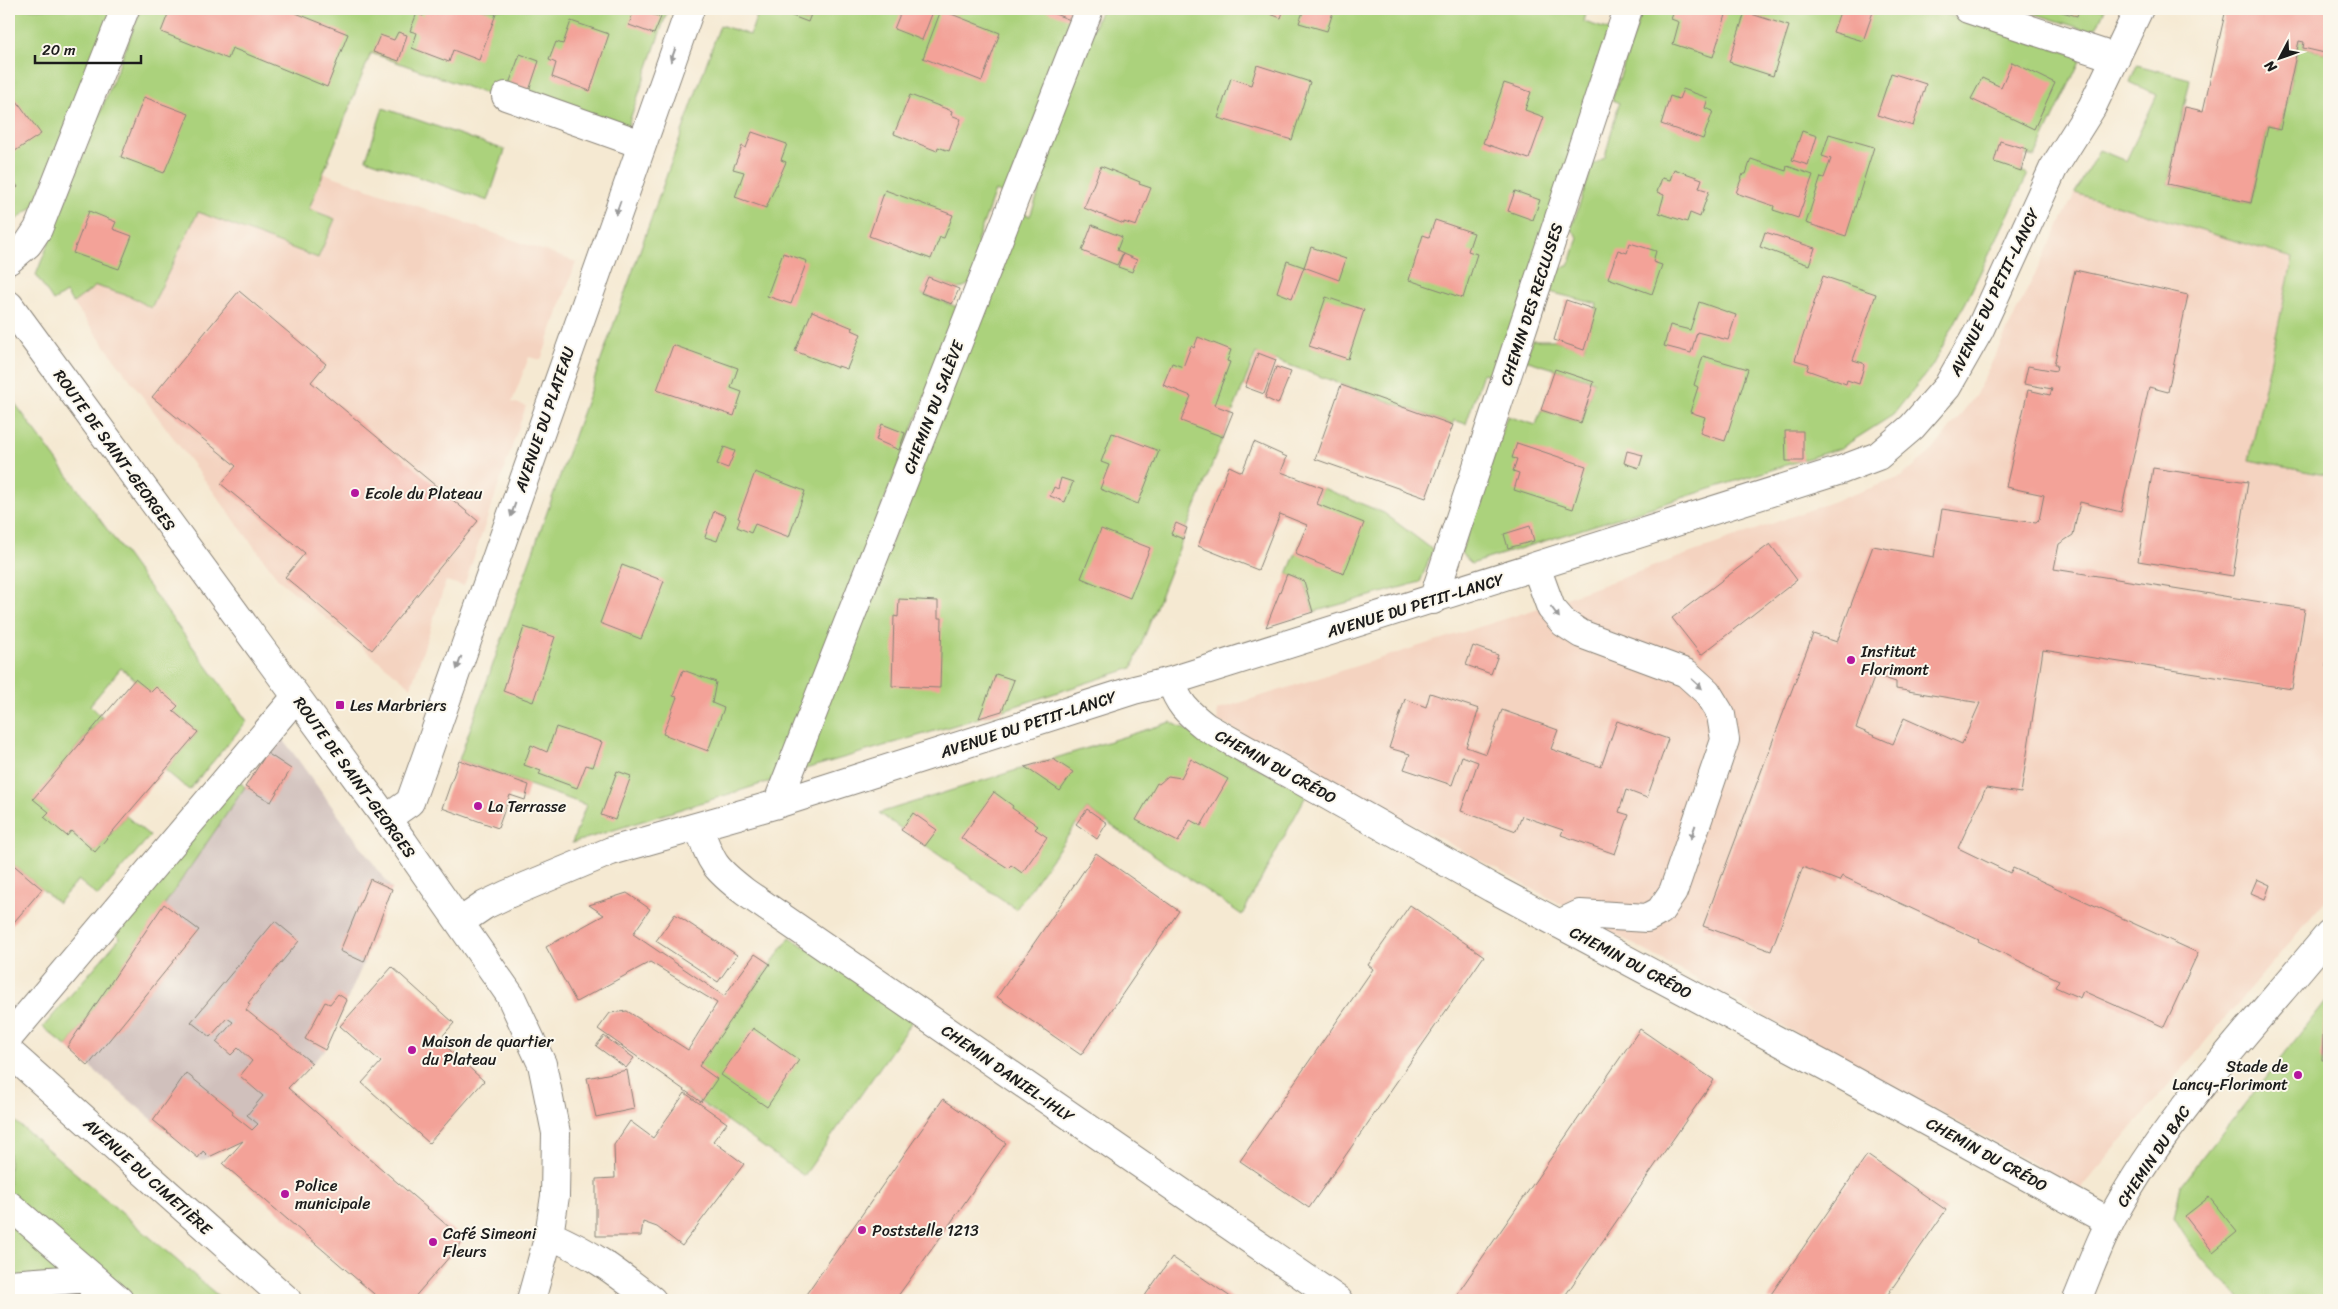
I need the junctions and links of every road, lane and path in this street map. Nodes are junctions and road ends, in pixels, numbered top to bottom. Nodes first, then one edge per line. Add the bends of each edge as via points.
1 (125, 9) edge
2 (690, 9) edge
3 (1089, 9) edge
4 (1628, 9) edge
5 (1968, 9) edge
6 (2139, 9) edge
7 (2116, 58) junction
8 (506, 96) dead end
9 (641, 144) junction
10 (9, 260) edge
11 (9, 305) edge
12 (1536, 567) junction
13 (1433, 600) junction
14 (1171, 681) junction
15 (296, 697) junction
16 (777, 804) junction
17 (386, 819) junction
18 (699, 828) junction
19 (460, 922) junction
20 (1559, 924) junction
21 (2329, 934) edge
22 (9, 1037) edge
23 (9, 1052) edge
24 (9, 1205) edge
25 (2110, 1222) junction
26 (549, 1235) junction
27 (9, 1284) edge
28 (93, 1289) edge
29 (119, 1300) edge
30 (287, 1300) edge
31 (531, 1300) edge
32 (652, 1300) edge
33 (1338, 1300) edge
34 (2077, 1300) edge

1 - 10 street via 38,229 28,244
2 -> 9 street, AVENUE DU PLATEAU
3 - 16 street, CHEMIN DU SALÈVE
4 - 13 street, CHEMIN DES RECLUSES
5 - 7 street
6 - 7 street, AVENUE DU PETIT-LANCY
7 - 12 street, AVENUE DU PETIT-LANCY via 2092,107 2053,169 1980,329 1947,387 1878,456
8 - 9 street
9 -> 17 street, AVENUE DU PLATEAU via 410,802
11 - 15 street, ROUTE DE SAINT-GEORGES
12 - 13 street, AVENUE DU PETIT-LANCY
12 -> 20 street via 1551,608 1564,623 1581,634 1686,673 1707,692 1721,715 1725,740 1673,892 1660,911 1647,918 1580,914
13 - 14 street, AVENUE DU PETIT-LANCY
14 - 16 street, AVENUE DU PETIT-LANCY
14 - 20 street, CHEMIN DU CRÉDO via 1176,698 1206,727
15 - 17 street, ROUTE DE SAINT-GEORGES
15 - 22 street
16 - 18 street, AVENUE DU PETIT-LANCY
17 - 19 street, ROUTE DE SAINT-GEORGES
18 - 19 street, AVENUE DU PETIT-LANCY via 611,851 500,898
18 - 33 street, CHEMIN DANIEL-IHLY via 711,861 721,874 745,892
19 - 26 street, ROUTE DE SAINT-GEORGES via 510,995 542,1064 556,1133 555,1196
20 - 25 street, CHEMIN DU CRÉDO
21 - 25 street, CHEMIN DU BAC via 2194,1097 2122,1199
23 - 30 street, AVENUE DU CIMETIÈRE
24 - 28 street
25 - 34 street, CHEMIN DU BAC
26 - 31 street, ROUTE DE SAINT-GEORGES
26 - 32 street via 605,1263
27 - 28 street
28 - 29 street

